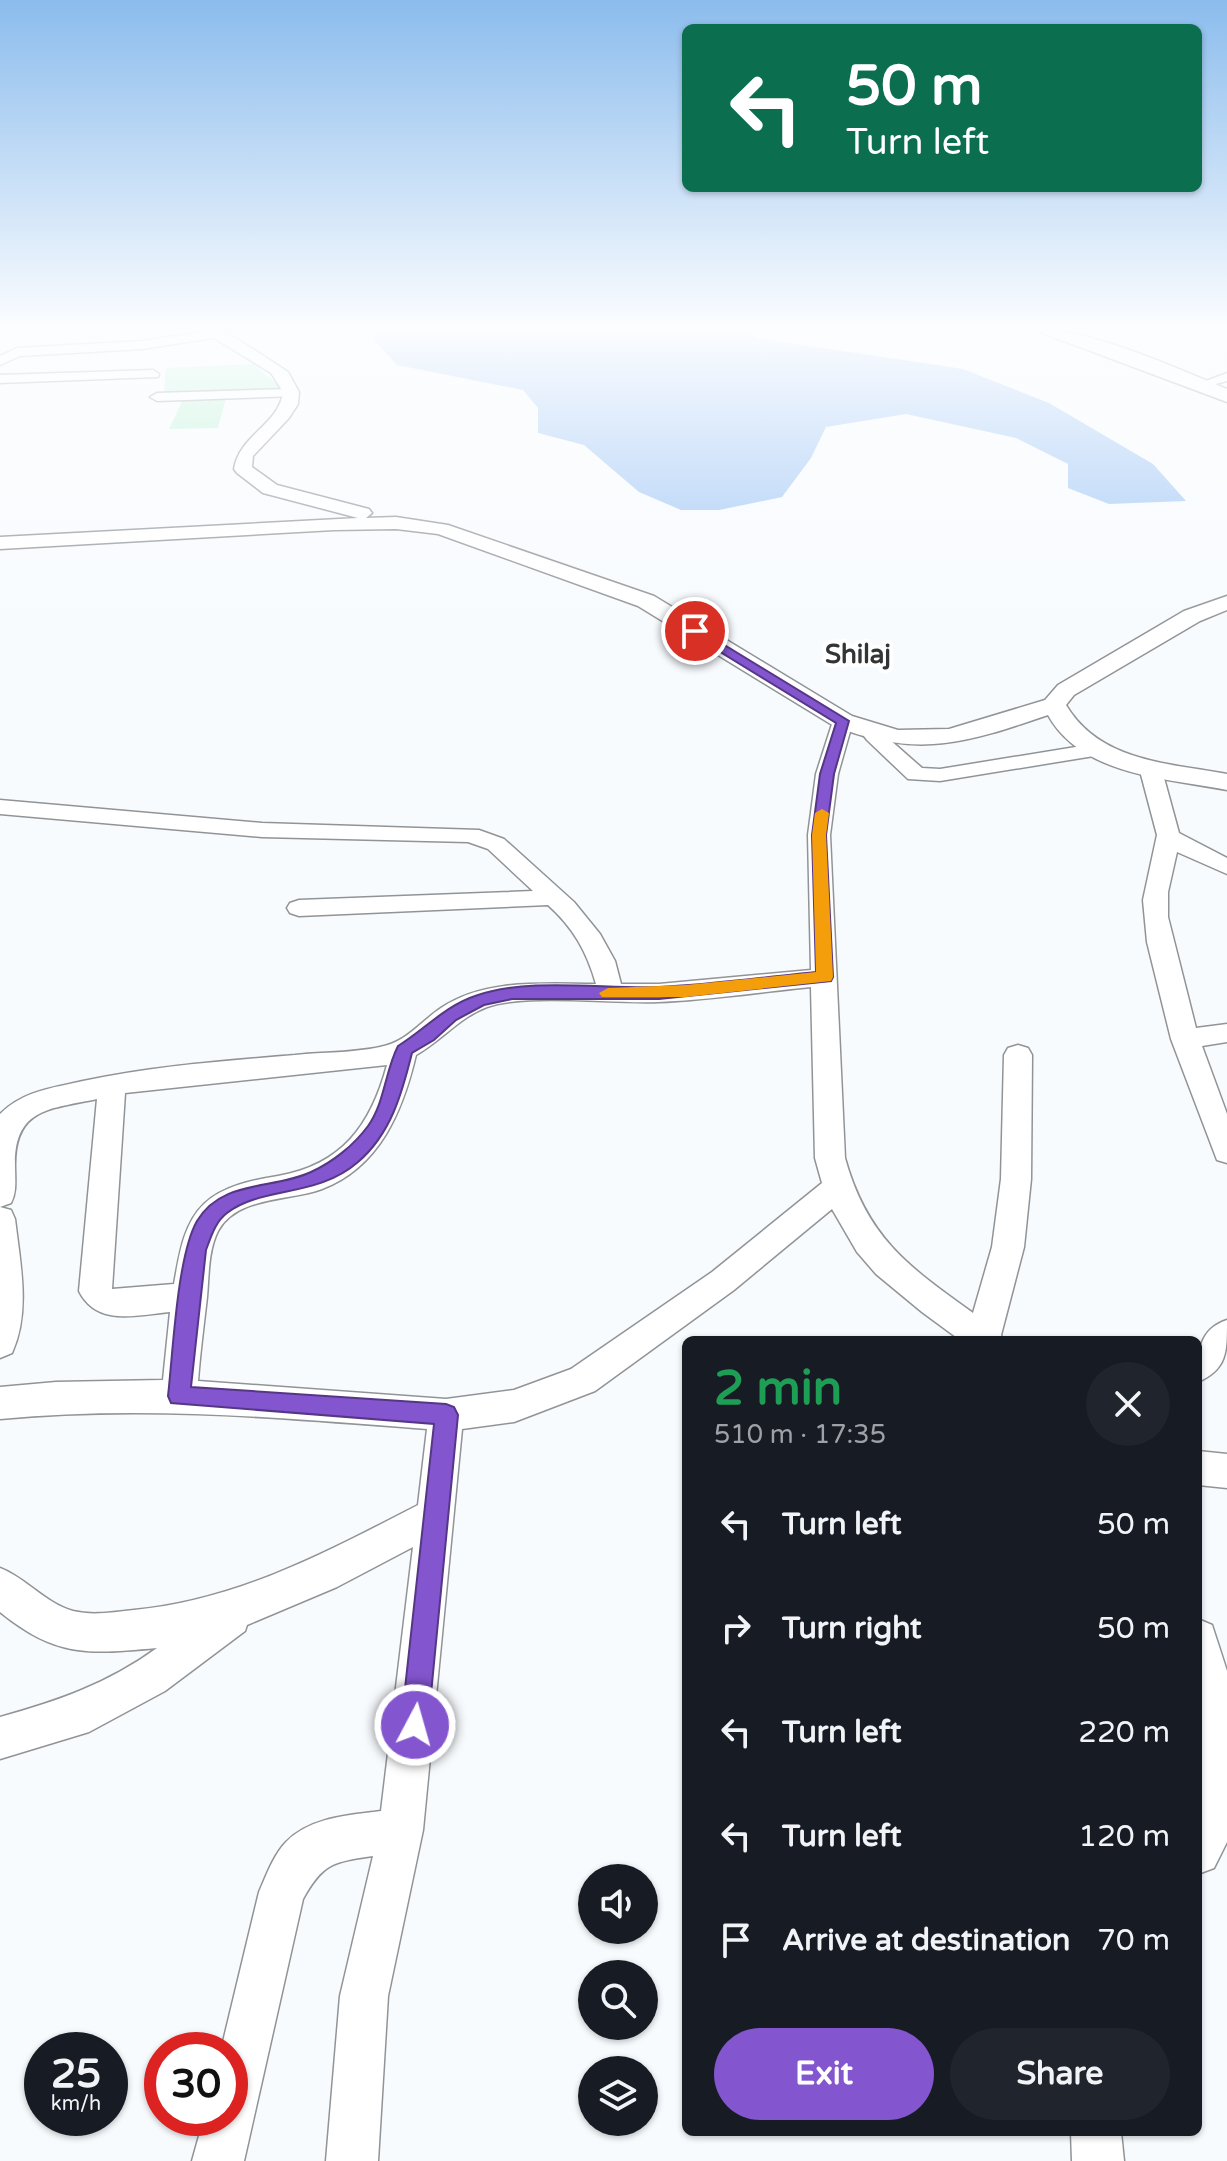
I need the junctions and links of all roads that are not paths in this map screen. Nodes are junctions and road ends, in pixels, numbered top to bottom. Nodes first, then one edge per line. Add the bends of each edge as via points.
1 (269, 429) edge
2 (396, 523) junction
3 (0, 543) edge
4 (1227, 602) edge
5 (1054, 705) junction
6 (843, 721) junction
7 (874, 736) junction
8 (1094, 750) junction
9 (1150, 767) junction
10 (1227, 782) edge
11 (0, 807) edge
12 (1168, 835) junction
13 (1227, 867) edge
14 (555, 897) junction
15 (299, 908) dead end
16 (825, 977) junction
17 (611, 993) junction
18 (1227, 1033) edge
19 (1185, 1039) junction
20 (404, 1050) junction
21 (1018, 1055) dead end
22 (112, 1085) junction
23 (1227, 1152) edge
24 (836, 1189) junction
25 (0, 1195) edge
26 (0, 1219) edge
27 (191, 1296) junction
28 (3, 1302) edge
29 (1227, 1334) edge
30 (980, 1336) edge
31 (985, 1336) edge
32 (0, 1343) edge
33 (1202, 1365) edge
34 (179, 1396) junction
35 (0, 1403) edge
36 (446, 1415) junction
37 (1202, 1468) edge
38 (1227, 1471) edge
39 (436, 1515) junction
40 (0, 1587) edge
41 (241, 1610) junction
42 (1202, 1654) edge
43 (0, 1738) edge
44 (401, 1830) junction
45 (1202, 1844) edge
46 (248, 2039) edge
47 (225, 2136) edge
48 (1096, 2136) edge
49 (218, 2161) edge
50 (352, 2161) edge
51 (1098, 2161) edge

1 - 2 street via 247,447 243,469 270,489
2 - 3 street
2 - 6 street via 441,529 646,601
4 - 5 street via 1192,616 1066,690
5 - 7 street via 959,736 919,741
5 - 8 street via 1070,731
6 - 7 street
6 - 16 street via 827,774 819,835
7 - 8 street via 916,774 940,775
8 - 9 street
9 - 10 street
9 - 12 street
11 - 14 street via 249,829 471,835 496,844
12 - 13 street
12 - 19 street via 1155,903 1158,936
14 - 15 street
14 - 17 street via 588,934
16 - 17 street
16 - 24 street via 830,1158
17 - 20 street via 512,993 479,1000
18 - 19 street
19 - 23 street
20 - 22 street via 380,1057
20 - 27 street via 376,1128 351,1157 315,1179 219,1207 196,1250
21 - 31 street via 1016,1179 1008,1247
22 - 25 street via 24,1108 6,1126 0,1148
22 - 27 street via 95,1291 114,1303
24 - 30 street via 856,1230 890,1268
24 - 36 street via 723,1281 583,1380 514,1406
26 - 28 street
27 - 34 street
28 - 32 street
29 - 33 street
34 - 35 street via 64,1395
34 - 36 street
36 - 39 street
37 - 38 street
39 - 41 street
39 - 44 street
40 - 41 street via 34,1616 85,1633 154,1630
41 - 43 street via 151,1677 74,1717
42 - 45 street via 1221,1724 1223,1805
44 - 46 street via 331,1840 302,1857 282,1892
44 - 50 street via 364,1996
47 - 49 street
48 - 51 street

